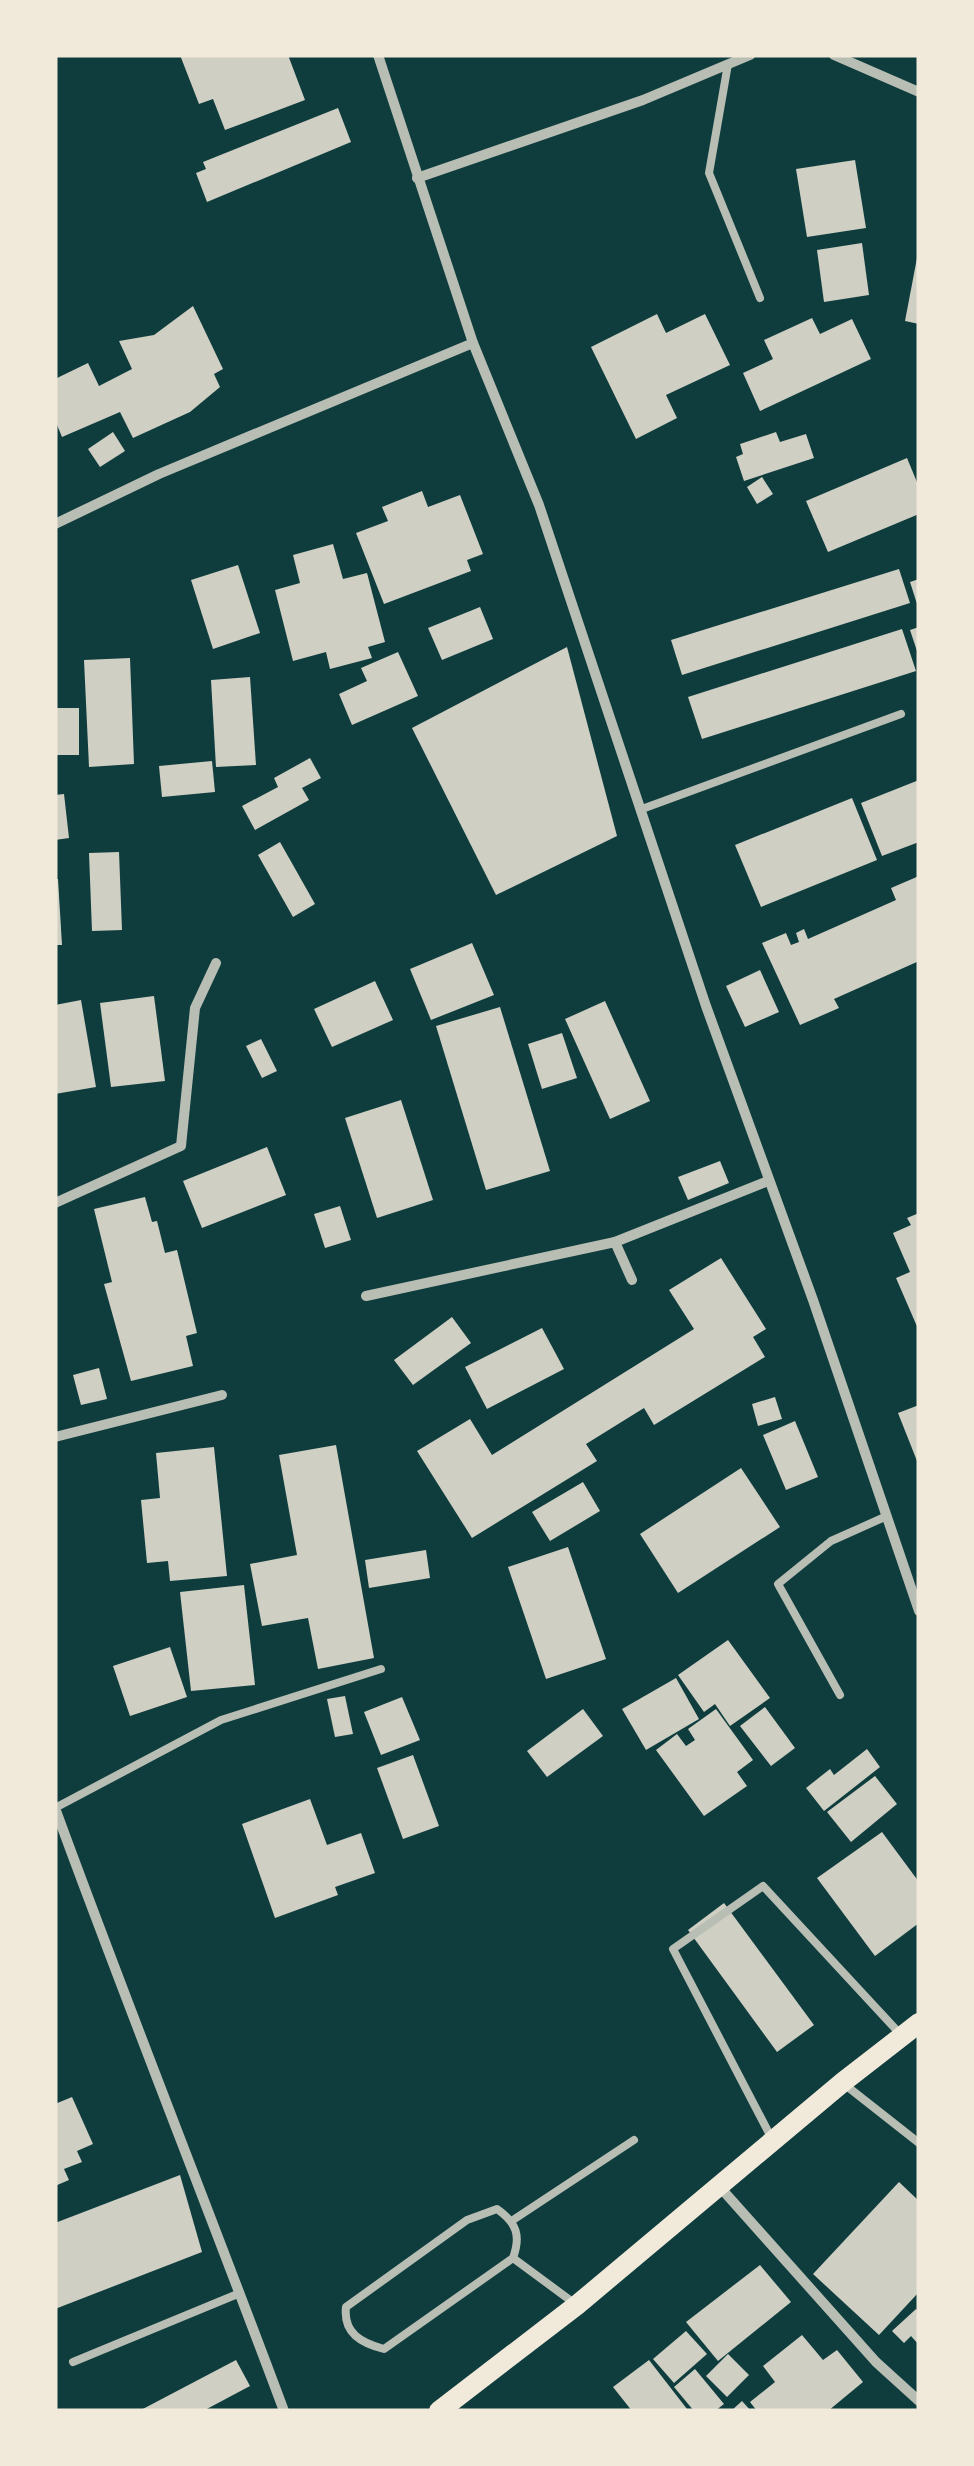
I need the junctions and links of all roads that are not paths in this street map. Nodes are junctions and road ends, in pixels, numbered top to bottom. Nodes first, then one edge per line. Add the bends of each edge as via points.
1 (378, 55) edge
2 (750, 55) edge
3 (834, 55) edge
4 (728, 64) junction
5 (919, 92) edge
6 (417, 178) junction
7 (760, 298) dead end
8 (473, 343) junction
9 (55, 524) edge
10 (901, 714) dead end
11 (642, 810) junction
12 (216, 963) dead end
13 (768, 1182) junction
14 (55, 1203) edge
15 (615, 1242) junction
16 (632, 1280) dead end
17 (366, 1296) dead end
18 (222, 1395) dead end
19 (55, 1438) edge
20 (887, 1516) junction
21 (919, 1611) edge
22 (381, 1668) dead end
23 (840, 1695) dead end
24 (55, 1808) edge
25 (919, 2023) edge
26 (902, 2036) junction
27 (843, 2082) junction
28 (634, 2140) dead end
29 (773, 2141) junction
30 (919, 2144) edge
31 (719, 2186) junction
32 (513, 2220) junction
33 (513, 2258) junction
34 (240, 2293) junction
35 (577, 2305) junction
36 (73, 2362) dead end
37 (919, 2401) edge
38 (284, 2411) edge
39 (438, 2411) edge

1 - 6 street
2 - 4 street
3 - 5 street
4 - 6 street
4 - 7 lane via 708,173
6 - 8 street
8 - 9 street
8 - 11 street via 539,504
10 - 11 lane
11 - 13 street
12 - 14 street via 195,1008 181,1146
13 - 15 street
13 - 20 street
15 - 16 street
15 - 17 street
18 - 19 street
20 - 21 street
20 - 23 lane via 832,1540 778,1584
22 - 24 lane via 222,1720
24 - 34 street
25 - 26 main road
26 - 27 main road
26 - 29 lane via 763,1886 673,1949
27 - 29 main road
27 - 30 lane
28 - 32 lane
29 - 31 main road
31 - 35 main road
31 - 37 street
32 - 33 lane via 519,2241
32 - 33 lane via 498,2209 467,2220 346,2307 344,2321 364,2344 384,2349
33 - 35 lane
34 - 36 lane
34 - 38 street
35 - 39 main road

